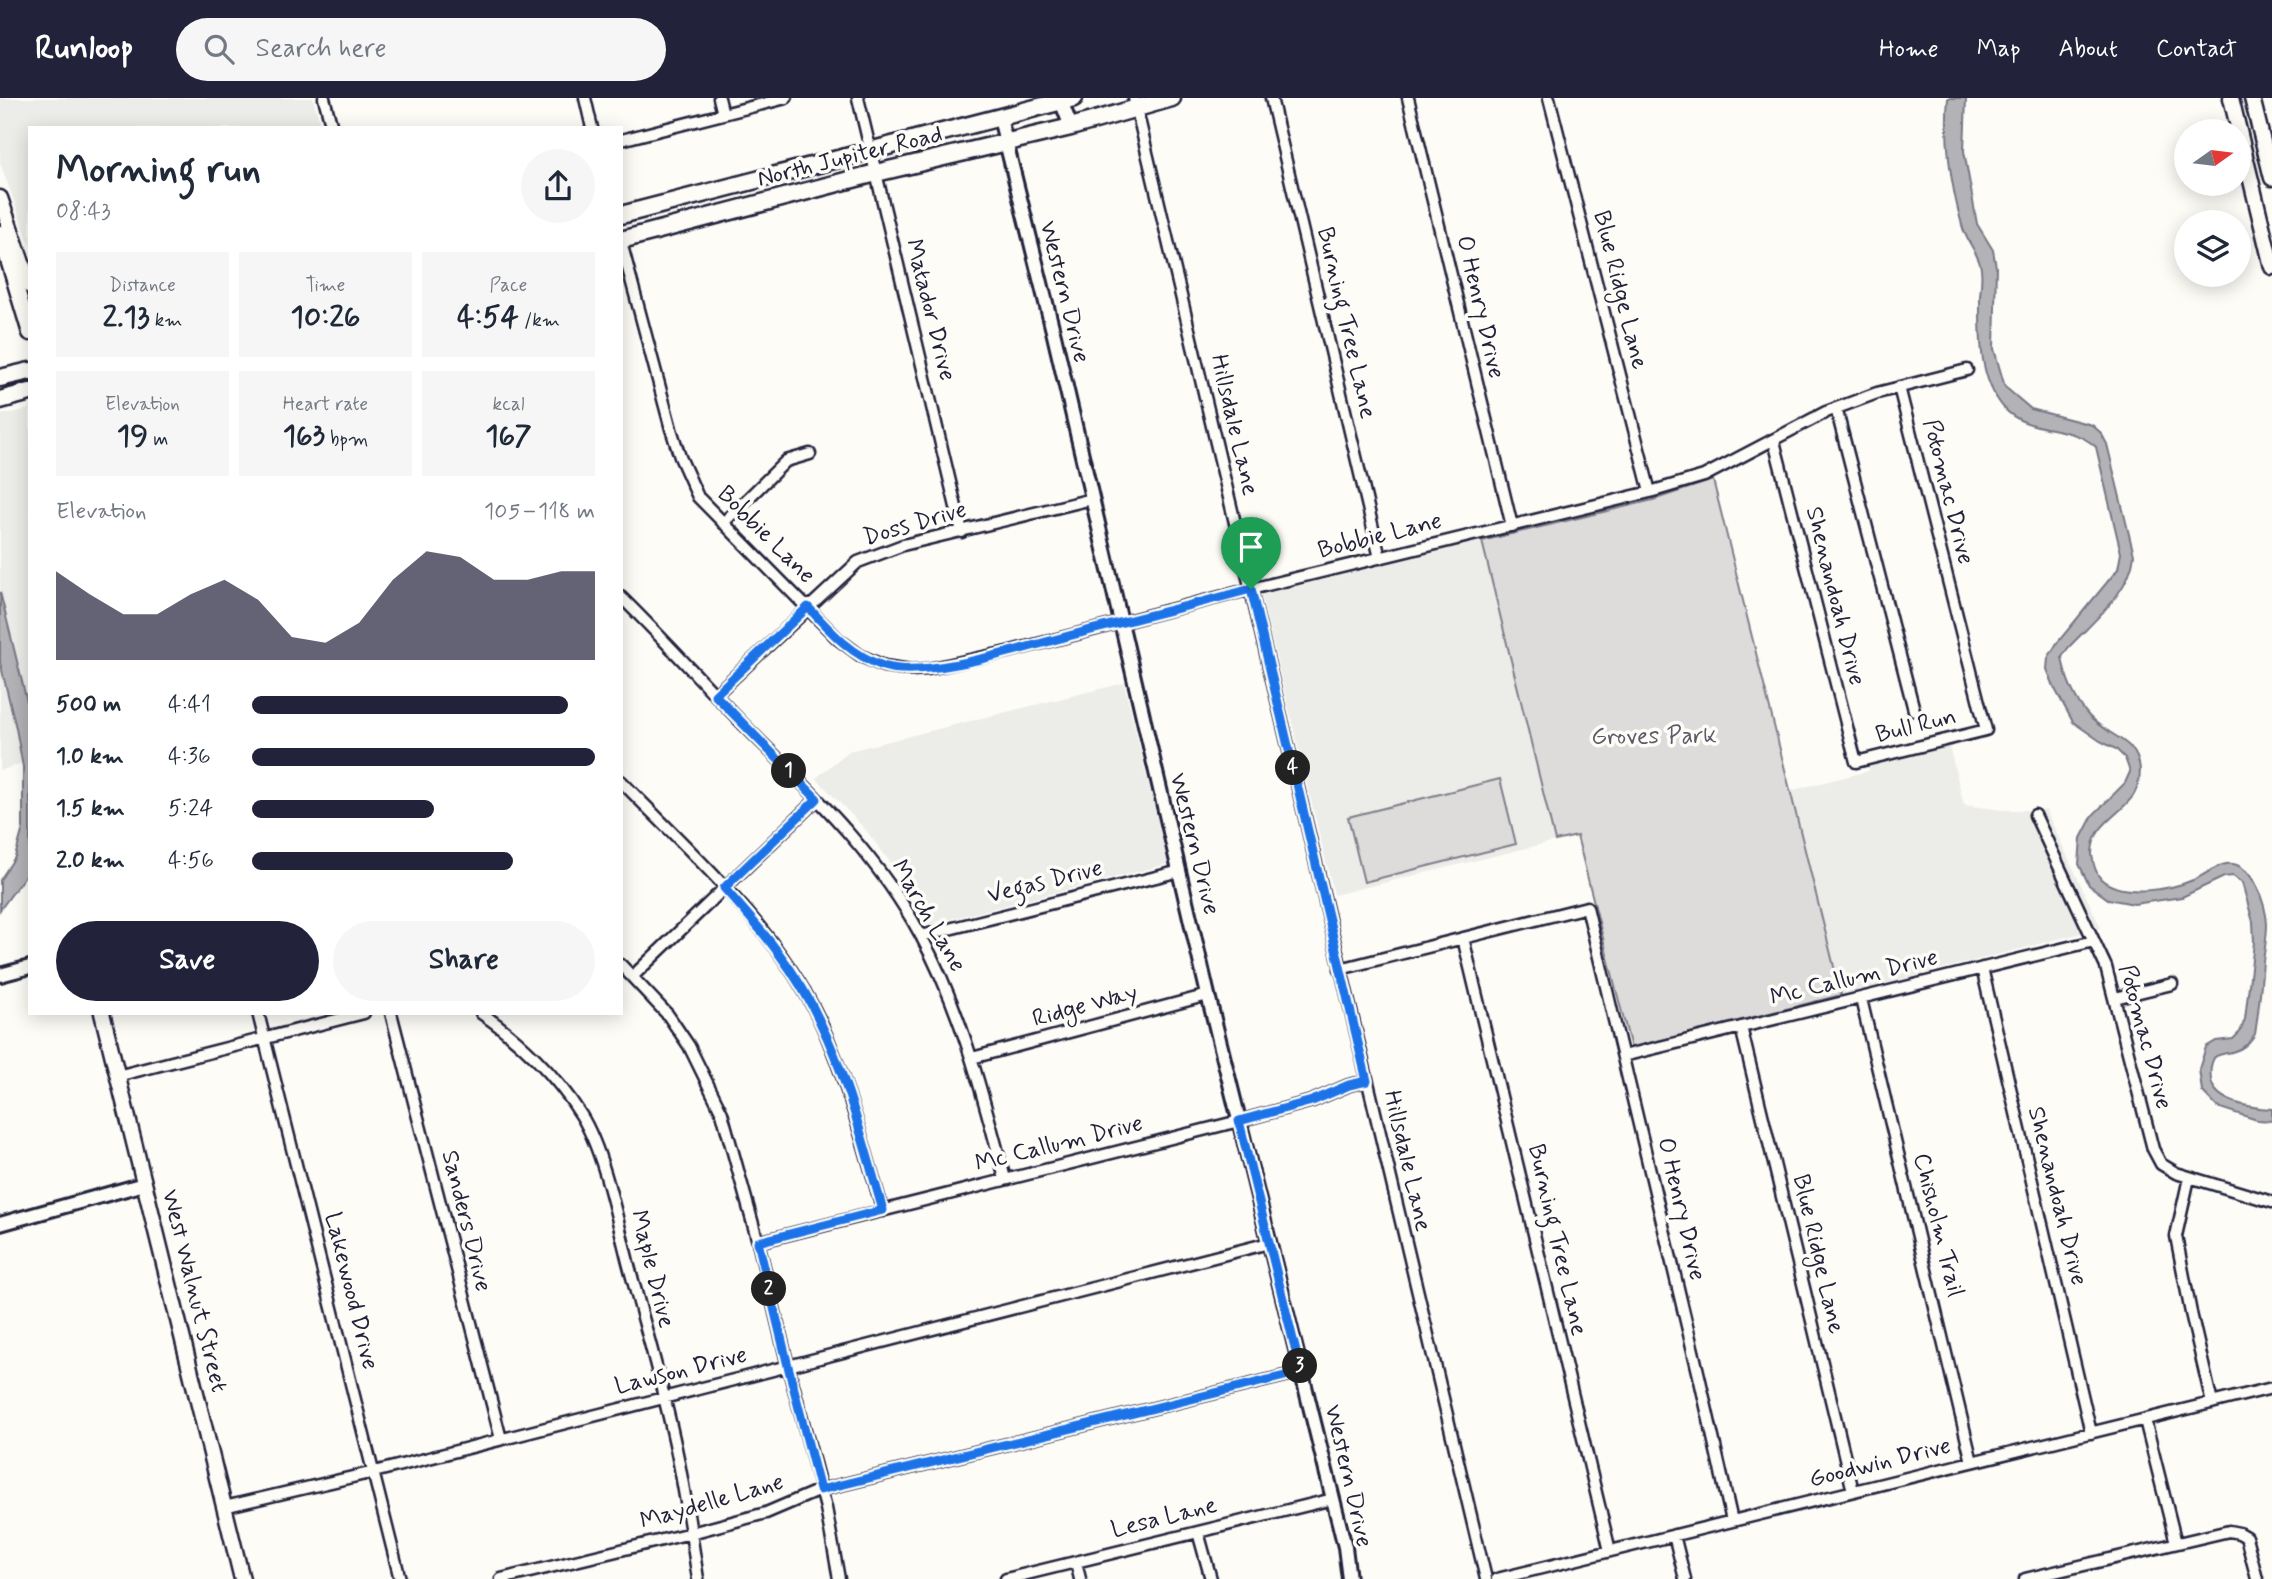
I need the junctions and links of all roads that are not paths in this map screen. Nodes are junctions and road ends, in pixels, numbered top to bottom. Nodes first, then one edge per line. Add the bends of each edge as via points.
1 (324, 98) edge
2 (585, 98) edge
3 (719, 98) edge
4 (786, 98) edge
5 (858, 98) edge
6 (1172, 98) edge
7 (1271, 98) edge
8 (1408, 98) edge
9 (1549, 98) edge
10 (2231, 98) edge
11 (2252, 98) edge
12 (1065, 99) edge
13 (1136, 103) edge
14 (723, 114) junction
15 (1000, 118) junction
16 (331, 126) edge
17 (592, 126) edge
18 (1071, 127) junction
19 (623, 139) edge
20 (1006, 142) junction
21 (871, 151) junction
22 (876, 173) junction
23 (2272, 178) edge
24 (2, 204) edge
25 (623, 214) edge
26 (0, 233) edge
27 (623, 240) edge
28 (623, 248) edge
29 (2272, 267) edge
30 (28, 280) edge
31 (28, 326) edge
32 (1967, 370) dead end
33 (28, 371) edge
34 (0, 378) edge
35 (1899, 387) junction
36 (28, 393) edge
37 (0, 400) edge
38 (1836, 408) junction
39 (1774, 441) junction
40 (810, 454) dead end
41 (1650, 492) junction
42 (1092, 499) junction
43 (723, 523) junction
44 (1512, 526) junction
45 (962, 532) junction
46 (1380, 558) junction
47 (1251, 589) junction
48 (623, 599) edge
49 (808, 607) junction
50 (1121, 623) junction
51 (715, 695) junction
52 (1914, 710) dead end
53 (1986, 730) joint
54 (1856, 762) joint
55 (623, 783) edge
56 (817, 799) junction
57 (2035, 815) dead end
58 (1180, 871) junction
59 (724, 888) junction
60 (921, 936) junction
61 (1463, 938) junction
62 (2094, 942) junction
63 (623, 967) edge
64 (28, 968) edge
65 (1982, 968) junction
66 (1340, 970) junction
67 (0, 975) edge
68 (633, 976) junction
69 (2172, 984) dead end
70 (1208, 995) junction
71 (2115, 998) junction
72 (1861, 999) junction
73 (102, 1015) edge
74 (259, 1015) edge
75 (356, 1015) edge
76 (392, 1015) edge
77 (484, 1015) edge
78 (1741, 1027) junction
79 (265, 1039) junction
80 (1623, 1056) junction
81 (972, 1058) junction
82 (117, 1076) junction
83 (1367, 1081) junction
84 (1239, 1121) junction
85 (2189, 1178) junction
86 (1005, 1179) junction
87 (144, 1184) junction
88 (2272, 1202) edge
89 (883, 1210) junction
90 (0, 1224) edge
91 (758, 1242) junction
92 (1269, 1243) junction
93 (788, 1366) junction
94 (1301, 1372) junction
95 (2272, 1388) edge
96 (663, 1397) junction
97 (2212, 1403) junction
98 (2145, 1420) junction
99 (2091, 1433) junction
100 (501, 1439) junction
101 (1972, 1462) junction
102 (374, 1472) junction
103 (820, 1490) junction
104 (1853, 1491) junction
105 (1333, 1499) junction
106 (224, 1507) junction
107 (1732, 1521) junction
108 (1198, 1532) junction
109 (691, 1534) junction
110 (1674, 1535) junction
111 (2176, 1544) junction
112 (1610, 1551) junction
113 (1076, 1562) junction
114 (547, 1574) edge
115 (2253, 1578) edge
116 (242, 1579) edge
117 (400, 1579) edge
118 (501, 1579) edge
119 (698, 1579) edge
120 (839, 1579) edge
121 (1006, 1579) edge
122 (1080, 1579) edge
123 (1211, 1579) edge
124 (1349, 1579) edge
125 (1486, 1579) edge
126 (1497, 1579) edge
127 (1685, 1579) edge
128 (2025, 1579) edge

1 - 16 street
2 - 17 street
3 - 14 street
4 - 14 street
5 - 21 street, Matador Drive
6 - 13 main road, North Jupiter Road
7 - 46 street, Burning Tree Lane
8 - 44 street, O Henry Drive
9 - 41 street, Blue Ridge Lane
10 - 29 main road
11 - 23 main road
12 - 15 main road, North Jupiter Road
12 - 18 street
13 - 18 main road, North Jupiter Road
13 - 47 street, Hillsdale Lane
14 - 19 street
15 - 20 street, Western Drive
15 - 21 main road, North Jupiter Road
18 - 20 main road, North Jupiter Road
20 - 22 main road, North Jupiter Road
20 - 42 street, Western Drive
21 - 22 street, Matador Drive
21 - 25 main road, North Jupiter Road
22 - 27 main road, North Jupiter Road
22 - 45 street, Matador Drive
24 - 30 main road
26 - 31 main road
28 - 43 street, Bobbie Lane via 680,457 698,497
32 - 35 street, Bobbie Lane
33 - 34 main road
35 - 38 street, Bobbie Lane
35 - 53 street, Potomac Drive
36 - 37 main road
38 - 39 street, Bobbie Lane
38 - 52 street
39 - 41 street, Bobbie Lane via 1703,477
39 - 54 street, Shenandoah Drive
40 - 43 street via 786,461
41 - 44 street, Bobbie Lane
42 - 45 street, Doss Drive
42 - 50 street, Western Drive
43 - 49 street, Bobbie Lane
44 - 46 street, Bobbie Lane
45 - 49 street, Doss Drive via 903,545 858,562
46 - 47 street, Bobbie Lane
47 - 50 street, Bobbie Lane
47 - 66 street, Hillsdale Lane
48 - 51 street, March Lane
49 - 50 street, Bobbie Lane via 861,656 911,670
49 - 51 street, Doss Drive
50 - 58 street, Western Drive
51 - 56 street, March Lane
53 - 54 street, Bull Run
55 - 59 street
56 - 59 street
56 - 60 street, March Lane via 877,866
57 - 62 street, Potomac Drive
58 - 60 street, Vegas Drive
58 - 70 street, Western Drive
59 - 68 street
59 - 89 street via 785,960 820,1021 845,1081
60 - 81 street, March Lane
61 - 66 street
61 - 80 street, O Henry Drive via 1587,907
61 - 112 street, Burning Tree Lane
62 - 65 street, Mc Callum Drive
62 - 71 street, Potomac Drive
63 - 68 street
64 - 67 street
65 - 72 street, Mc Callum Drive
65 - 99 street, Shenandoah Drive
66 - 83 street, Hillsdale Lane
68 - 91 street via 668,1015 708,1081 722,1113
69 - 71 street
70 - 81 street, Ridge Way
70 - 84 street, Western Drive
71 - 85 street, Potomac Drive via 2152,1149 2161,1164
72 - 78 street, Mc Callum Drive
72 - 101 street, Chisholm Trail
73 - 82 main road, West Walnut Street
74 - 79 street, Lakewood Drive
75 - 79 street
76 - 100 street, Sanders Drive
77 - 96 street, Maple Drive via 510,1033 582,1116 612,1198
78 - 80 street, Mc Callum Drive
78 - 104 street, Blue Ridge Lane
79 - 82 street
79 - 102 street, Lakewood Drive
80 - 107 street, O Henry Drive
81 - 86 street, March Lane
82 - 87 main road, West Walnut Street
83 - 84 street, Mc Callum Drive
83 - 125 street, Hillsdale Lane
84 - 86 street, Mc Callum Drive
84 - 92 street, Western Drive
85 - 88 street, Potomac Drive
85 - 97 street via 2176,1236
86 - 89 street, Mc Callum Drive
87 - 90 street
87 - 106 main road, West Walnut Street
89 - 91 street, Mc Callum Drive
91 - 93 street
92 - 93 street, Lawson Drive
92 - 94 street, Western Drive
93 - 96 street, Lawson Drive
93 - 103 street
94 - 103 street, Maydelle Lane
94 - 105 street, Western Drive
95 - 97 street, Goodwin Drive
96 - 100 street, Lawson Drive
96 - 109 street, Maple Drive
97 - 98 street, Goodwin Drive
98 - 99 street, Goodwin Drive
98 - 111 street
99 - 101 street, Goodwin Drive
100 - 102 street, Lawson Drive
101 - 104 street, Goodwin Drive
102 - 106 street, Lawson Drive
102 - 117 street, Lakewood Drive
103 - 109 street, Maydelle Lane via 766,1513
103 - 120 street
104 - 107 street, Goodwin Drive
105 - 108 street, Lesa Lane
105 - 124 street, Western Drive
106 - 116 main road, West Walnut Street
107 - 110 street, Goodwin Drive
108 - 113 street, Lesa Lane
108 - 123 street
109 - 114 street, Maydelle Lane
109 - 119 street, Maple Drive
110 - 112 street, Goodwin Drive
110 - 127 street
111 - 115 street via 2229,1531 2239,1533 2246,1537
111 - 128 street
112 - 126 street, Goodwin Drive
113 - 121 street, Lesa Lane
113 - 122 street
114 - 118 street, Maydelle Lane

